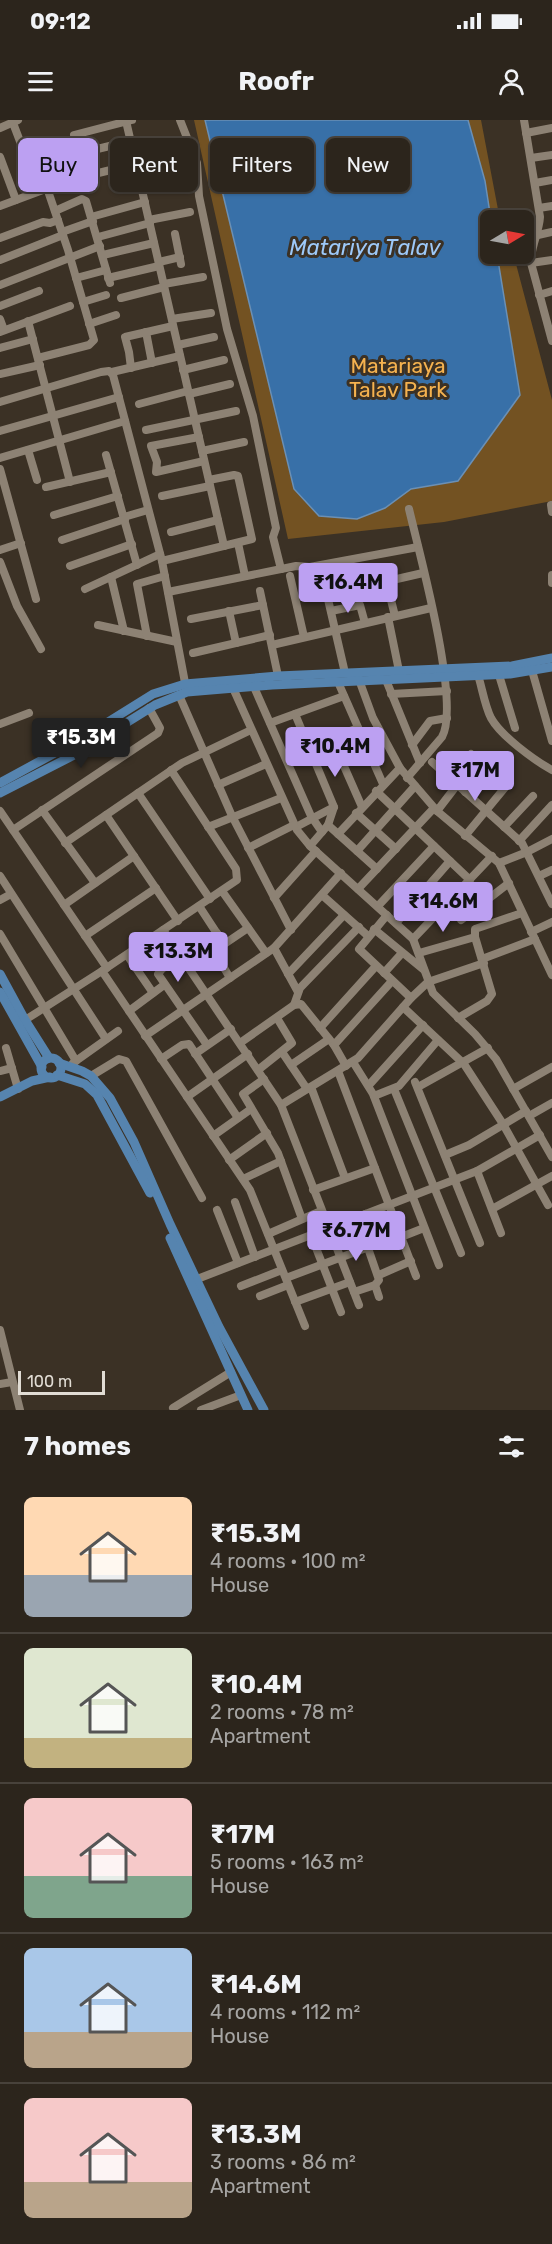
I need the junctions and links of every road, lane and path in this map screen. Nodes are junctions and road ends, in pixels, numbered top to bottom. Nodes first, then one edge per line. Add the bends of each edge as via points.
1 (86, 120) edge
2 (180, 120) edge
3 (524, 120) edge
4 (550, 120) edge
5 (16, 121) edge
6 (129, 121) edge
7 (113, 122) edge
8 (0, 128) edge
9 (552, 128) edge
10 (89, 131) junction
11 (526, 133) junction
12 (74, 135) dead end
13 (23, 138) edge
14 (130, 138) edge
15 (552, 155) edge
16 (0, 157) edge
17 (531, 158) junction
18 (552, 180) edge
19 (535, 183) junction
20 (36, 192) edge
21 (45, 192) edge
22 (143, 192) edge
23 (16, 200) junction
24 (145, 202) junction
25 (0, 206) edge
26 (552, 206) edge
27 (539, 208) junction
28 (55, 211) junction
29 (190, 212) dead end
30 (92, 219) junction
31 (58, 220) junction
32 (149, 221) junction
33 (552, 232) edge
34 (63, 234) junction
35 (175, 234) dead end
36 (538, 235) junction
37 (98, 237) junction
38 (0, 238) edge
39 (154, 243) junction
40 (100, 246) junction
41 (534, 246) edge
42 (103, 255) junction
43 (70, 257) junction
44 (0, 260) edge
45 (552, 260) edge
46 (534, 263) edge
47 (159, 264) junction
48 (531, 264) edge
49 (108, 277) junction
50 (203, 277) dead end
51 (76, 278) junction
52 (0, 285) edge
53 (164, 286) junction
54 (39, 291) dead end
55 (552, 291) edge
56 (106, 295) dead end
57 (539, 295) junction
58 (121, 298) dead end
59 (83, 302) junction
60 (0, 306) edge
61 (70, 306) dead end
62 (211, 313) dead end
63 (116, 315) dead end
64 (0, 319) edge
65 (549, 319) edge
66 (28, 321) junction
67 (172, 323) junction
68 (89, 324) junction
69 (2, 331) edge
70 (146, 332) junction
71 (214, 337) dead end
72 (33, 339) junction
73 (552, 341) edge
74 (178, 345) junction
75 (0, 348) edge
76 (180, 356) junction
77 (225, 360) dead end
78 (39, 361) junction
79 (152, 363) junction
80 (131, 368) junction
81 (183, 370) junction
82 (112, 372) junction
83 (0, 374) edge
84 (230, 384) dead end
85 (46, 389) junction
86 (189, 392) junction
87 (119, 397) junction
88 (0, 402) edge
89 (139, 404) dead end
90 (236, 411) dead end
91 (53, 415) junction
92 (195, 420) junction
93 (125, 422) junction
94 (0, 430) edge
95 (146, 430) dead end
96 (199, 437) junction
97 (60, 441) junction
98 (244, 442) dead end
99 (28, 450) junction
100 (202, 451) junction
101 (106, 455) dead end
102 (0, 458) edge
103 (204, 461) junction
104 (0, 469) edge
105 (111, 472) junction
106 (36, 480) dead end
107 (70, 482) junction
108 (210, 483) junction
109 (46, 487) dead end
110 (118, 496) junction
111 (162, 496) dead end
112 (409, 509) dead end
113 (148, 510) junction
114 (54, 514) dead end
115 (125, 518) junction
116 (218, 520) junction
117 (171, 532) dead end
118 (62, 540) dead end
119 (21, 543) junction
120 (238, 543) junction
121 (132, 544) junction
122 (224, 546) junction
123 (418, 547) junction
124 (0, 550) edge
125 (161, 557) junction
126 (0, 562) edge
127 (137, 565) junction
128 (70, 566) dead end
129 (281, 569) junction
130 (423, 573) junction
131 (552, 575) edge
132 (165, 576) junction
133 (244, 576) junction
134 (290, 576) dead end
135 (111, 577) junction
136 (552, 583) edge
137 (85, 589) dead end
138 (260, 591) dead end
139 (168, 592) junction
140 (390, 596) dead end
141 (36, 599) dead end
142 (263, 605) junction
143 (431, 608) junction
144 (229, 611) junction
145 (330, 611) junction
146 (391, 617) junction
147 (191, 619) dead end
148 (365, 623) junction
149 (99, 626) dead end
150 (124, 631) junction
151 (335, 631) junction
152 (270, 635) junction
153 (147, 636) junction
154 (304, 636) junction
155 (177, 642) junction
156 (236, 643) junction
157 (272, 645) junction
158 (41, 649) dead end
159 (193, 653) dead end
160 (552, 657) edge
161 (531, 667) junction
162 (552, 667) edge
163 (399, 671) junction
164 (345, 672) junction
165 (477, 672) junction
166 (445, 673) junction
167 (499, 675) junction
168 (278, 676) junction
169 (358, 676) junction
170 (386, 680) junction
171 (338, 682) junction
172 (254, 687) junction
173 (233, 688) junction
174 (184, 690) junction
175 (447, 691) junction
176 (391, 694) junction
177 (344, 696) junction
178 (149, 708) junction
179 (29, 713) dead end
180 (295, 714) junction
181 (447, 718) junction
182 (270, 723) junction
183 (0, 724) edge
184 (358, 728) junction
185 (515, 728) dead end
186 (251, 730) junction
187 (332, 738) junction
188 (552, 741) edge
189 (412, 745) junction
190 (309, 747) junction
191 (204, 752) junction
192 (471, 754) dead end
193 (432, 762) dead end
194 (420, 763) junction
195 (266, 764) junction
196 (400, 768) junction
197 (171, 770) junction
198 (552, 770) edge
199 (484, 772) dead end
200 (448, 777) junction
201 (1, 778) edge
202 (407, 778) junction
203 (383, 784) junction
204 (218, 785) junction
205 (457, 785) junction
206 (507, 785) dead end
207 (415, 786) junction
208 (376, 791) junction
209 (465, 792) junction
210 (0, 793) edge
211 (138, 794) junction
212 (533, 796) dead end
213 (281, 798) junction
214 (552, 805) edge
215 (334, 807) junction
216 (394, 809) junction
217 (435, 809) junction
218 (42, 810) junction
219 (359, 810) junction
220 (485, 810) junction
221 (0, 811) edge
222 (106, 815) junction
223 (232, 816) junction
224 (312, 818) junction
225 (295, 826) junction
226 (208, 827) junction
227 (504, 827) junction
228 (325, 828) junction
229 (415, 828) junction
230 (13, 830) junction
231 (375, 831) junction
232 (338, 834) junction
233 (465, 836) junction
234 (552, 839) edge
235 (519, 841) junction
236 (65, 843) junction
237 (434, 846) junction
238 (248, 848) junction
239 (313, 848) junction
240 (396, 849) junction
241 (357, 851) junction
242 (527, 852) junction
243 (134, 856) junction
244 (492, 856) junction
245 (450, 861) junction
246 (499, 863) junction
247 (377, 869) junction
248 (552, 870) edge
249 (341, 873) junction
250 (0, 876) edge
251 (539, 876) junction
252 (470, 880) junction
253 (95, 883) junction
254 (510, 884) junction
255 (156, 888) junction
256 (358, 889) junction
257 (222, 891) junction
258 (10, 894) junction
259 (322, 895) junction
260 (274, 898) junction
261 (210, 899) junction
262 (0, 900) edge
263 (64, 904) junction
264 (552, 904) edge
265 (199, 906) junction
266 (378, 906) junction
267 (522, 913) junction
268 (344, 915) junction
269 (387, 915) junction
270 (460, 920) dead end
271 (178, 921) junction
272 (552, 922) edge
273 (396, 923) junction
274 (358, 927) junction
275 (248, 928) junction
276 (163, 930) junction
277 (291, 930) junction
278 (217, 933) junction
279 (371, 933) junction
280 (0, 934) edge
281 (85, 936) junction
282 (533, 936) junction
283 (475, 937) junction
284 (413, 939) junction
285 (224, 942) junction
286 (274, 948) junction
287 (266, 953) junction
288 (402, 953) junction
289 (419, 953) junction
290 (127, 955) junction
291 (182, 956) junction
292 (483, 961) junction
293 (376, 966) junction
294 (105, 970) junction
295 (425, 971) junction
296 (384, 973) junction
297 (0, 974) edge
298 (288, 974) junction
299 (552, 975) edge
300 (230, 978) junction
301 (392, 981) junction
302 (428, 982) junction
303 (164, 985) junction
304 (72, 989) junction
305 (0, 992) edge
306 (298, 992) junction
307 (153, 993) junction
308 (207, 993) junction
309 (411, 998) junction
310 (294, 1005) junction
311 (44, 1007) junction
312 (403, 1007) junction
313 (129, 1011) junction
314 (182, 1011) junction
315 (277, 1018) junction
316 (458, 1018) junction
317 (25, 1020) junction
318 (423, 1025) junction
319 (320, 1028) junction
320 (231, 1029) junction
321 (118, 1031) dead end
322 (145, 1036) junction
323 (106, 1039) junction
324 (438, 1040) junction
325 (332, 1042) junction
326 (240, 1043) junction
327 (207, 1045) junction
328 (6, 1048) dead end
329 (488, 1048) junction
330 (282, 1052) junction
331 (195, 1054) junction
332 (248, 1054) junction
333 (49, 1058) junction
334 (161, 1059) junction
335 (462, 1062) junction
336 (59, 1063) junction
337 (73, 1063) junction
338 (350, 1064) junction
339 (291, 1065) junction
340 (552, 1067) edge
341 (12, 1068) junction
342 (42, 1068) junction
343 (258, 1070) junction
344 (0, 1071) edge
345 (338, 1071) junction
346 (54, 1076) junction
347 (91, 1076) junction
348 (212, 1079) junction
349 (264, 1079) junction
350 (32, 1081) junction
351 (369, 1085) junction
352 (309, 1088) junction
353 (18, 1089) junction
354 (394, 1089) junction
355 (513, 1089) junction
356 (374, 1096) junction
357 (187, 1097) junction
358 (0, 1098) edge
359 (552, 1103) edge
360 (281, 1105) junction
361 (251, 1109) junction
362 (527, 1114) junction
363 (238, 1118) junction
364 (503, 1125) junction
365 (267, 1133) junction
366 (552, 1135) edge
367 (213, 1136) junction
368 (541, 1138) junction
369 (517, 1148) junction
370 (445, 1155) junction
371 (552, 1157) edge
372 (229, 1160) junction
373 (281, 1161) junction
374 (375, 1168) junction
375 (477, 1171) junction
376 (552, 1176) edge
377 (345, 1178) junction
378 (243, 1179) junction
379 (455, 1180) junction
380 (537, 1185) junction
381 (435, 1187) junction
382 (314, 1190) junction
383 (411, 1197) junction
384 (202, 1198) dead end
385 (235, 1202) dead end
386 (389, 1205) junction
387 (548, 1205) dead end
388 (492, 1209) junction
389 (216, 1210) dead end
390 (321, 1211) junction
391 (365, 1214) junction
392 (302, 1219) junction
393 (328, 1228) junction
394 (424, 1228) junction
395 (501, 1233) dead end
396 (268, 1234) junction
397 (311, 1235) junction
398 (401, 1237) junction
399 (480, 1243) dead end
400 (368, 1248) junction
401 (274, 1249) junction
402 (460, 1253) dead end
403 (255, 1257) junction
404 (340, 1258) junction
405 (411, 1261) junction
406 (238, 1263) junction
407 (322, 1264) junction
408 (439, 1265) dead end
409 (379, 1275) junction
410 (416, 1276) dead end
411 (285, 1278) junction
412 (194, 1281) junction
413 (350, 1282) junction
414 (375, 1285) junction
415 (241, 1286) dead end
416 (332, 1288) junction
417 (354, 1292) junction
418 (260, 1296) dead end
419 (379, 1297) dead end
420 (295, 1302) junction
421 (359, 1305) dead end
422 (342, 1312) dead end
423 (305, 1326) dead end
424 (0, 1330) edge
425 (233, 1376) junction
426 (244, 1376) junction
427 (12, 1382) junction
428 (0, 1384) edge
429 (241, 1395) junction
430 (250, 1405) edge
431 (173, 1408) dead end
432 (20, 1410) edge
433 (201, 1410) edge
434 (256, 1410) edge
435 (264, 1410) edge

1 - 10 street
2 - 129 street via 197,163 199,196 227,329 253,417
3 - 11 street
4 - 9 street
5 - 8 street
5 - 13 street
6 - 7 street
6 - 14 street
7 - 10 street
9 - 11 street
10 - 12 street
11 - 17 street
15 - 17 street
16 - 23 street
17 - 19 street
18 - 19 street
19 - 27 street
20 - 23 street
21 - 28 street
22 - 24 street
23 - 25 street
24 - 30 street
24 - 32 street
26 - 27 street
27 - 36 street
28 - 30 street via 84,199
28 - 31 street
29 - 32 street
30 - 34 street
30 - 37 street
31 - 34 street
31 - 38 street
32 - 37 street
32 - 39 street
33 - 36 street
34 - 43 street
34 - 44 street
35 - 47 street via 181,260
36 - 41 street
37 - 40 street
39 - 42 street
39 - 47 street
40 - 42 street
40 - 43 street
42 - 49 street
43 - 51 street
43 - 52 street
45 - 46 street
47 - 49 street
47 - 53 street
48 - 57 street
49 - 51 street
50 - 53 street
51 - 59 street
53 - 58 street
53 - 67 street
54 - 60 street
55 - 57 street
56 - 59 street
57 - 65 street
59 - 68 street
61 - 66 street
62 - 67 street
63 - 68 street
64 - 69 street
65 - 73 street
66 - 69 street
66 - 72 street
67 - 70 street
67 - 74 street
68 - 78 street via 92,344
70 - 79 street
70 - 80 street via 125,337
71 - 74 street
72 - 75 street
72 - 78 street
74 - 76 street
76 - 79 street
76 - 81 street
77 - 81 street
78 - 83 street
78 - 85 street
79 - 80 street
80 - 82 street
81 - 86 street
82 - 85 street
82 - 87 street
84 - 86 street
85 - 88 street
85 - 91 street
86 - 89 street
86 - 92 street
87 - 91 street
87 - 93 street
90 - 92 street
91 - 94 street
91 - 97 street
92 - 95 street
92 - 96 street
93 - 97 street
93 - 113 street
96 - 100 street
96 - 103 street via 151,446 156,472
97 - 99 street
97 - 107 street
98 - 100 street
99 - 102 street
99 - 106 street
100 - 103 street
101 - 105 street
103 - 108 street
104 - 119 street
105 - 107 street
105 - 110 street
107 - 109 street
108 - 111 street
108 - 116 street
108 - 120 street via 238,476 252,537
110 - 114 street
110 - 115 street
112 - 123 street
113 - 115 street
113 - 125 street
115 - 118 street
115 - 121 street
116 - 117 street
116 - 122 street
119 - 124 street
119 - 141 street
120 - 122 street
120 - 133 street
121 - 127 street
121 - 128 street
122 - 125 street
123 - 129 street
123 - 130 street
125 - 127 street
125 - 132 street
126 - 158 street via 17,606
127 - 135 street
129 - 133 street
130 - 143 street
130 - 145 street via 328,594
131 - 136 street
132 - 139 street
132 - 153 street via 137,584
133 - 139 street
134 - 154 street
135 - 137 street
135 - 150 street
138 - 142 street
139 - 155 street
140 - 146 street
142 - 144 street
142 - 152 street
143 - 146 street
143 - 166 street
144 - 147 street
144 - 156 street
145 - 148 street via 360,605
145 - 151 street
146 - 148 street
146 - 163 street
148 - 151 street
149 - 150 street
150 - 153 street
151 - 154 street
151 - 164 street
152 - 156 street
152 - 157 street
153 - 155 street
154 - 157 street
155 - 174 street
156 - 159 street
157 - 168 street
160 - 161 main road
161 - 162 main road
161 - 165 main road
161 - 167 main road
161 - 188 street
163 - 166 main road
163 - 169 main road
164 - 168 main road
164 - 169 main road
165 - 166 main road
165 - 167 main road
165 - 198 street via 498,727
166 - 170 main road
166 - 175 street
167 - 185 street
168 - 174 main road
169 - 170 main road
169 - 171 main road
169 - 196 street via 373,718
170 - 176 street
171 - 172 main road
171 - 177 street
172 - 173 main road
172 - 182 street
173 - 174 main road
173 - 186 street
174 - 178 main road
174 - 191 street
174 - 201 main road via 153,694 84,737
175 - 176 street
175 - 181 street
176 - 189 street
177 - 180 street
177 - 184 street
178 - 210 main road via 78,753
178 - 218 street via 160,728 158,733
179 - 183 street
180 - 182 street
180 - 190 street
181 - 189 street via 430,721
181 - 194 street via 446,731
182 - 224 street
184 - 187 street
184 - 203 street
186 - 191 street
186 - 195 street
187 - 190 street
187 - 219 street
189 - 194 street
190 - 215 street
191 - 197 street
191 - 204 street
192 - 200 street
193 - 200 street
194 - 202 street
195 - 204 street
195 - 213 street
196 - 202 street
196 - 203 street
197 - 211 street
197 - 226 street
199 - 209 street
200 - 205 street
202 - 207 street
203 - 208 street
204 - 223 street
205 - 209 street
205 - 217 street
206 - 220 street
207 - 216 street
207 - 217 street
208 - 216 street
208 - 219 street
209 - 220 street
211 - 222 street
211 - 261 street
212 - 227 street
213 - 223 street
213 - 225 street
214 - 235 street
215 - 224 street
215 - 228 street
216 - 229 street
216 - 231 street
217 - 229 street
217 - 233 street
218 - 230 street
218 - 236 street
219 - 231 street
219 - 232 street
220 - 227 street
220 - 233 street
221 - 230 street
222 - 236 street
222 - 243 street
223 - 226 street
223 - 238 street
224 - 225 street
224 - 228 street
225 - 238 street
225 - 239 street
226 - 257 street via 238,875
227 - 235 street
228 - 232 street
228 - 239 street
229 - 237 street
229 - 240 street
230 - 263 street
231 - 240 street
231 - 241 street
232 - 241 street
233 - 244 street
234 - 242 street
235 - 242 street
236 - 253 street
237 - 245 street
237 - 266 street
238 - 260 street
239 - 249 street
239 - 260 street
240 - 247 street
241 - 247 street
242 - 246 street
242 - 251 street
243 - 253 street
243 - 255 street
244 - 246 street
244 - 252 street
245 - 252 street
245 - 273 street
246 - 254 street
247 - 256 street
248 - 251 street
249 - 256 street
249 - 259 street
250 - 258 street
251 - 264 street
252 - 284 street
253 - 263 street
254 - 267 street
254 - 270 street
255 - 271 street
255 - 281 street
256 - 266 street
257 - 261 street
257 - 275 street
258 - 262 street
258 - 304 street
259 - 268 street
259 - 277 street
260 - 277 street
261 - 265 street
263 - 281 street
265 - 271 street
265 - 278 street
266 - 269 street
267 - 282 street
267 - 283 street via 477,928
268 - 274 street
268 - 298 street
269 - 273 street
269 - 279 street
271 - 276 street
272 - 282 street
273 - 284 street
274 - 279 street
274 - 306 street
275 - 285 street
275 - 287 street
276 - 290 street
276 - 291 street
277 - 286 street
278 - 285 street
278 - 291 street
279 - 288 street
279 - 293 street via 359,949
280 - 311 street
281 - 294 street
282 - 292 street
282 - 299 street
283 - 289 street
283 - 292 street
284 - 289 street
285 - 300 street via 214,951
286 - 287 street
286 - 298 street
287 - 300 street
288 - 295 street
288 - 296 street
289 - 295 street
290 - 294 street
290 - 307 street
291 - 303 street via 159,972
291 - 308 street
292 - 302 street
292 - 316 street via 492,994
293 - 296 street
293 - 319 street
294 - 304 street
294 - 313 street
295 - 302 street
296 - 301 street
297 - 317 main road
298 - 306 street
300 - 308 street
301 - 309 street
301 - 325 street
302 - 309 street
302 - 316 street
303 - 307 street
303 - 314 street
304 - 311 street
304 - 323 street
305 - 342 main road
306 - 310 street
307 - 313 street
308 - 314 street
308 - 320 street
309 - 312 street
310 - 315 street
310 - 319 street via 303,1006
311 - 317 street
311 - 337 street
312 - 318 street
312 - 338 street
313 - 322 street
314 - 322 street
314 - 327 street
315 - 326 street
315 - 330 street via 292,1043
316 - 329 street
317 - 333 main road
318 - 324 street
318 - 351 street
319 - 325 street
320 - 326 street
320 - 327 street
321 - 323 street
322 - 334 street
323 - 337 street
324 - 335 street
324 - 354 street
325 - 338 street
325 - 339 street
326 - 332 street
327 - 331 street
328 - 341 street
329 - 335 street
329 - 355 street
330 - 339 street
330 - 343 street
331 - 334 street via 186,1044
331 - 348 street
332 - 343 street
332 - 348 street
333 - 336 main road
333 - 342 main road
334 - 357 street
335 - 364 street
335 - 370 street via 417,1084
336 - 337 main road
336 - 346 main road via 61,1068
337 - 347 main road
338 - 345 street
338 - 351 street
339 - 352 street
340 - 355 street
341 - 344 street
341 - 353 street
342 - 346 main road via 45,1075
342 - 350 main road
343 - 349 street
345 - 352 street
345 - 374 street
346 - 350 main road
346 - 412 main road via 85,1084 97,1095
347 - 384 street via 119,1059 126,1061
347 - 412 main road via 110,1098 134,1142
348 - 357 street
348 - 363 street
349 - 360 street
349 - 361 street via 243,1094
350 - 353 main road
351 - 356 street
352 - 360 street
352 - 377 street
353 - 358 main road
354 - 356 street
354 - 381 street
355 - 362 street
356 - 383 street
357 - 367 street
359 - 362 street
360 - 382 street
361 - 363 street
361 - 365 street
362 - 364 street
362 - 368 street
363 - 367 street
364 - 369 street
364 - 370 street
365 - 372 street
365 - 373 street
366 - 368 street
367 - 372 street
368 - 369 street
368 - 371 street
369 - 375 street
369 - 380 street
370 - 379 street
372 - 378 street
373 - 378 street
373 - 392 street
374 - 377 street
374 - 386 street
375 - 379 street
375 - 388 street
376 - 380 street
377 - 382 street
378 - 396 street
379 - 381 street
379 - 399 street
380 - 387 street
380 - 388 street
381 - 383 street
381 - 402 street
382 - 390 street
383 - 386 street
383 - 394 street
385 - 403 street
386 - 391 street
386 - 398 street
388 - 395 street
389 - 406 street
390 - 392 street
390 - 393 street
391 - 393 street
391 - 400 street via 375,1242
392 - 396 street
393 - 397 street
393 - 404 street
394 - 398 street
394 - 408 street
396 - 401 street
397 - 401 street
397 - 407 street
398 - 405 street
400 - 404 street
400 - 409 street
401 - 403 street
401 - 411 street
403 - 406 street
404 - 407 street
404 - 413 street
405 - 409 street
405 - 410 street
406 - 412 street
407 - 411 street
407 - 416 street
409 - 414 street
411 - 415 street
411 - 418 street
411 - 420 street
412 - 425 main road
412 - 426 main road
413 - 416 street
413 - 417 street
414 - 417 street
414 - 419 street
416 - 420 street
416 - 422 street
417 - 421 street
420 - 423 street
424 - 427 street
425 - 429 main road
425 - 430 main road
425 - 431 street
426 - 430 main road
426 - 435 main road
427 - 428 street
427 - 432 street
429 - 430 main road
429 - 433 street
430 - 434 main road

